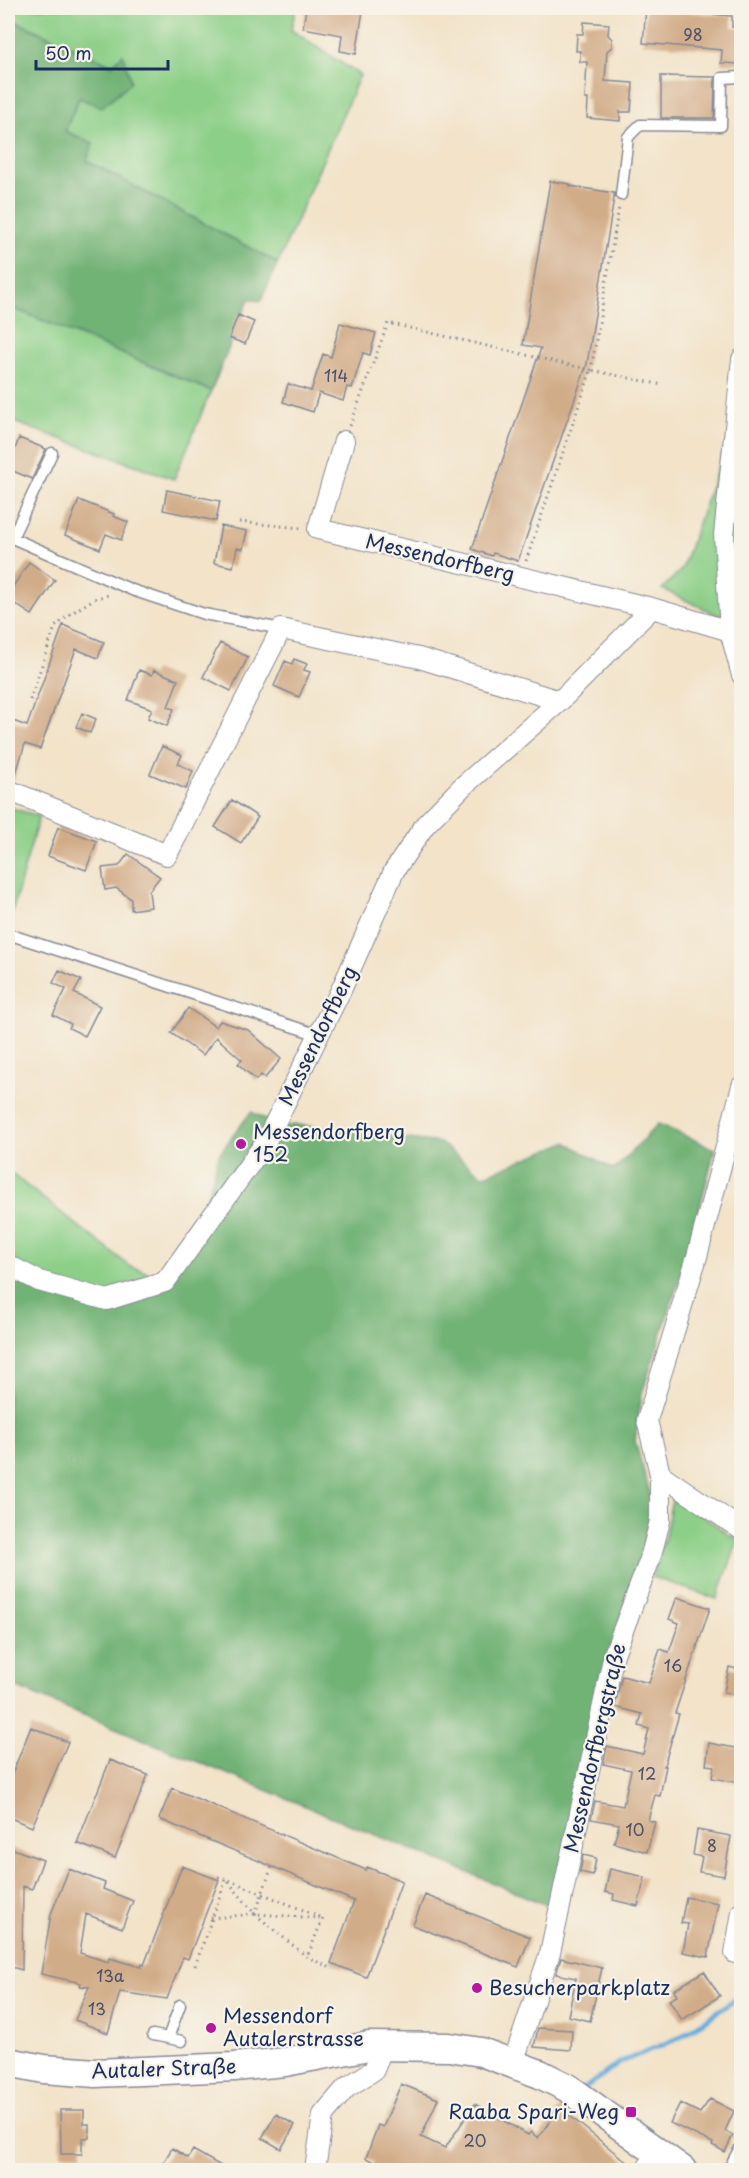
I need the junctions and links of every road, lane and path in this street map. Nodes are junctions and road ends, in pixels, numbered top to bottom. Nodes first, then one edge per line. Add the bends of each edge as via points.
1 (741, 77) edge
2 (621, 195) joint
3 (741, 359) edge
4 (591, 370) junction
5 (663, 385) dead end
6 (344, 441) joint
7 (52, 453) dead end
8 (239, 522) dead end
9 (318, 529) junction
10 (537, 581) junction
11 (132, 590) junction
12 (652, 608) junction
13 (281, 629) junction
14 (730, 631) junction
15 (741, 675) edge
16 (30, 700) dead end
17 (560, 701) junction
18 (8, 790) edge
19 (11, 935) dead end
20 (319, 1035) junction
21 (741, 1086) edge
22 (8, 1265) edge
23 (660, 1474) junction
24 (741, 1530) edge
25 (272, 1866) dead end
26 (218, 1877) dead end
27 (226, 1879) junction
28 (262, 1893) junction
29 (741, 1912) edge
30 (255, 1914) junction
31 (211, 1918) junction
32 (323, 1918) junction
33 (735, 1953) dead end
34 (307, 1957) junction
35 (195, 1966) dead end
36 (333, 1969) dead end
37 (180, 2005) dead end
38 (153, 2035) dead end
39 (168, 2038) junction
40 (182, 2041) dead end
41 (383, 2046) junction
42 (8, 2062) edge
43 (513, 2063) junction
44 (741, 2144) edge
45 (652, 2162) edge
46 (315, 2170) edge
47 (682, 2170) edge
48 (728, 2170) edge

1 - 2 lane via 722,78 721,126 640,125 628,137
2 - 4 path
3 - 14 street via 724,535
4 - 5 path
4 - 6 path via 388,323
4 - 10 path via 526,561
6 - 9 street
7 - 11 lane via 12,538
8 - 9 path
9 - 10 street, Messendorfberg
10 - 12 street, Messendorfberg
11 - 13 lane via 204,614
11 - 16 path via 94,599 55,627
12 - 14 street, Messendorfberg
12 - 17 street, Messendorfberg
13 - 17 street via 419,658
13 - 18 street via 167,855
14 - 15 street
17 - 20 street, Messendorfberg via 425,825 394,871
19 - 20 lane
20 - 22 street, Messendorfberg via 266,1143 165,1282 107,1300 39,1281
21 - 23 street, Messendorfbergstraße via 696,1260 647,1420
23 - 24 street
23 - 43 street, Messendorfbergstraße via 660,1521 614,1654 550,1953
25 - 28 path
26 - 27 path
27 - 28 path
27 - 30 path
27 - 31 path
28 - 30 path
28 - 32 path
29 - 33 street
30 - 31 path
30 - 32 path
30 - 34 path
31 - 35 path
32 - 34 path
34 - 36 path
37 - 39 lane
38 - 39 lane
39 - 40 lane
41 - 42 main road, Autaler Straße via 265,2064 118,2073 44,2069
41 - 43 main road, Autaler Straße via 449,2047
41 - 46 street via 374,2070 346,2088 323,2115
43 - 45 main road, Autaler Straße via 575,2093
44 - 48 lane
45 - 47 main road, Autaler Straße

